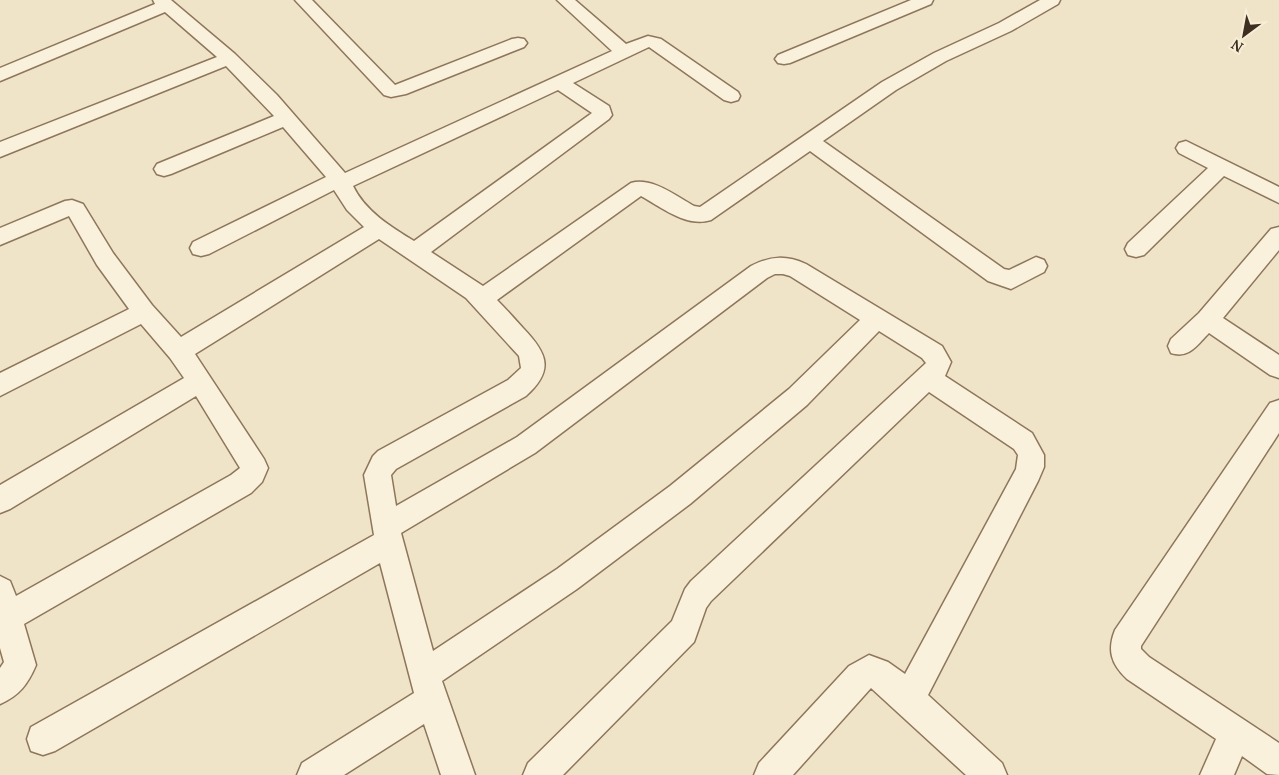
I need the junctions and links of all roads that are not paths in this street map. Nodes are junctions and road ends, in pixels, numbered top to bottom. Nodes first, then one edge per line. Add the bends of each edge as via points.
1 (303, 0) edge
2 (565, 0) edge
3 (925, 0) edge
4 (1052, 0) edge
5 (164, 3) edge
6 (518, 42) dead end
7 (624, 52) junction
8 (229, 58) junction
9 (784, 59) dead end
10 (0, 75) edge
11 (559, 82) junction
12 (731, 96) dead end
13 (286, 118) junction
14 (810, 141) junction
15 (1186, 148) dead end
16 (0, 150) edge
17 (1222, 166) junction
18 (164, 169) dead end
19 (340, 181) junction
20 (1279, 196) edge
21 (380, 228) junction
22 (1279, 235) edge
23 (0, 237) edge
24 (201, 248) dead end
25 (1136, 249) dead end
26 (415, 252) junction
27 (1036, 266) dead end
28 (481, 299) junction
29 (144, 312) junction
30 (877, 318) junction
31 (1208, 320) junction
32 (1180, 346) dead end
33 (179, 351) junction
34 (1279, 368) edge
35 (927, 377) junction
36 (200, 381) junction
37 (0, 385) edge
38 (1279, 412) edge
39 (0, 500) edge
40 (388, 534) junction
41 (4, 604) edge
42 (0, 688) edge
43 (428, 688) junction
44 (908, 700) junction
45 (1235, 733) junction
46 (43, 739) dead end
47 (1279, 762) edge
48 (314, 775) edge
49 (458, 775) edge
50 (540, 775) edge
51 (771, 775) edge
52 (990, 775) edge
53 (1216, 775) edge

1 - 6 street via 391,91
2 - 7 street
3 - 9 street
4 - 14 street via 903,78
5 - 8 street
5 - 10 street
7 - 11 street
7 - 12 street via 652,41
8 - 13 street
8 - 16 street
11 - 19 street
11 - 26 street via 598,106 602,115
13 - 18 street
13 - 19 street
14 - 27 street via 996,275 1011,280
14 - 28 street via 703,215 694,215 638,188
15 - 17 street
17 - 20 street
17 - 25 street
19 - 21 street via 354,205
19 - 24 street
21 - 26 street
21 - 33 street
22 - 31 street
23 - 29 street via 74,208 105,259
26 - 28 street via 470,288
28 - 40 street via 528,350 533,367 517,388 382,465 377,482
29 - 33 street
29 - 37 street
30 - 35 street via 935,354 938,365
30 - 40 street via 790,265 771,265 526,444
30 - 43 street via 798,397 680,494
31 - 32 street
31 - 34 street
33 - 36 street
35 - 44 street via 1023,441 1030,449 1031,464
35 - 50 street via 701,591 683,631
36 - 39 street
36 - 41 street via 253,462 253,473 241,484
38 - 45 street via 1126,640 1125,647 1126,654 1138,668
40 - 43 street
40 - 46 street
41 - 42 street via 20,665
43 - 48 street
43 - 49 street
44 - 51 street via 882,676 865,673
44 - 52 street
45 - 47 street
45 - 53 street

